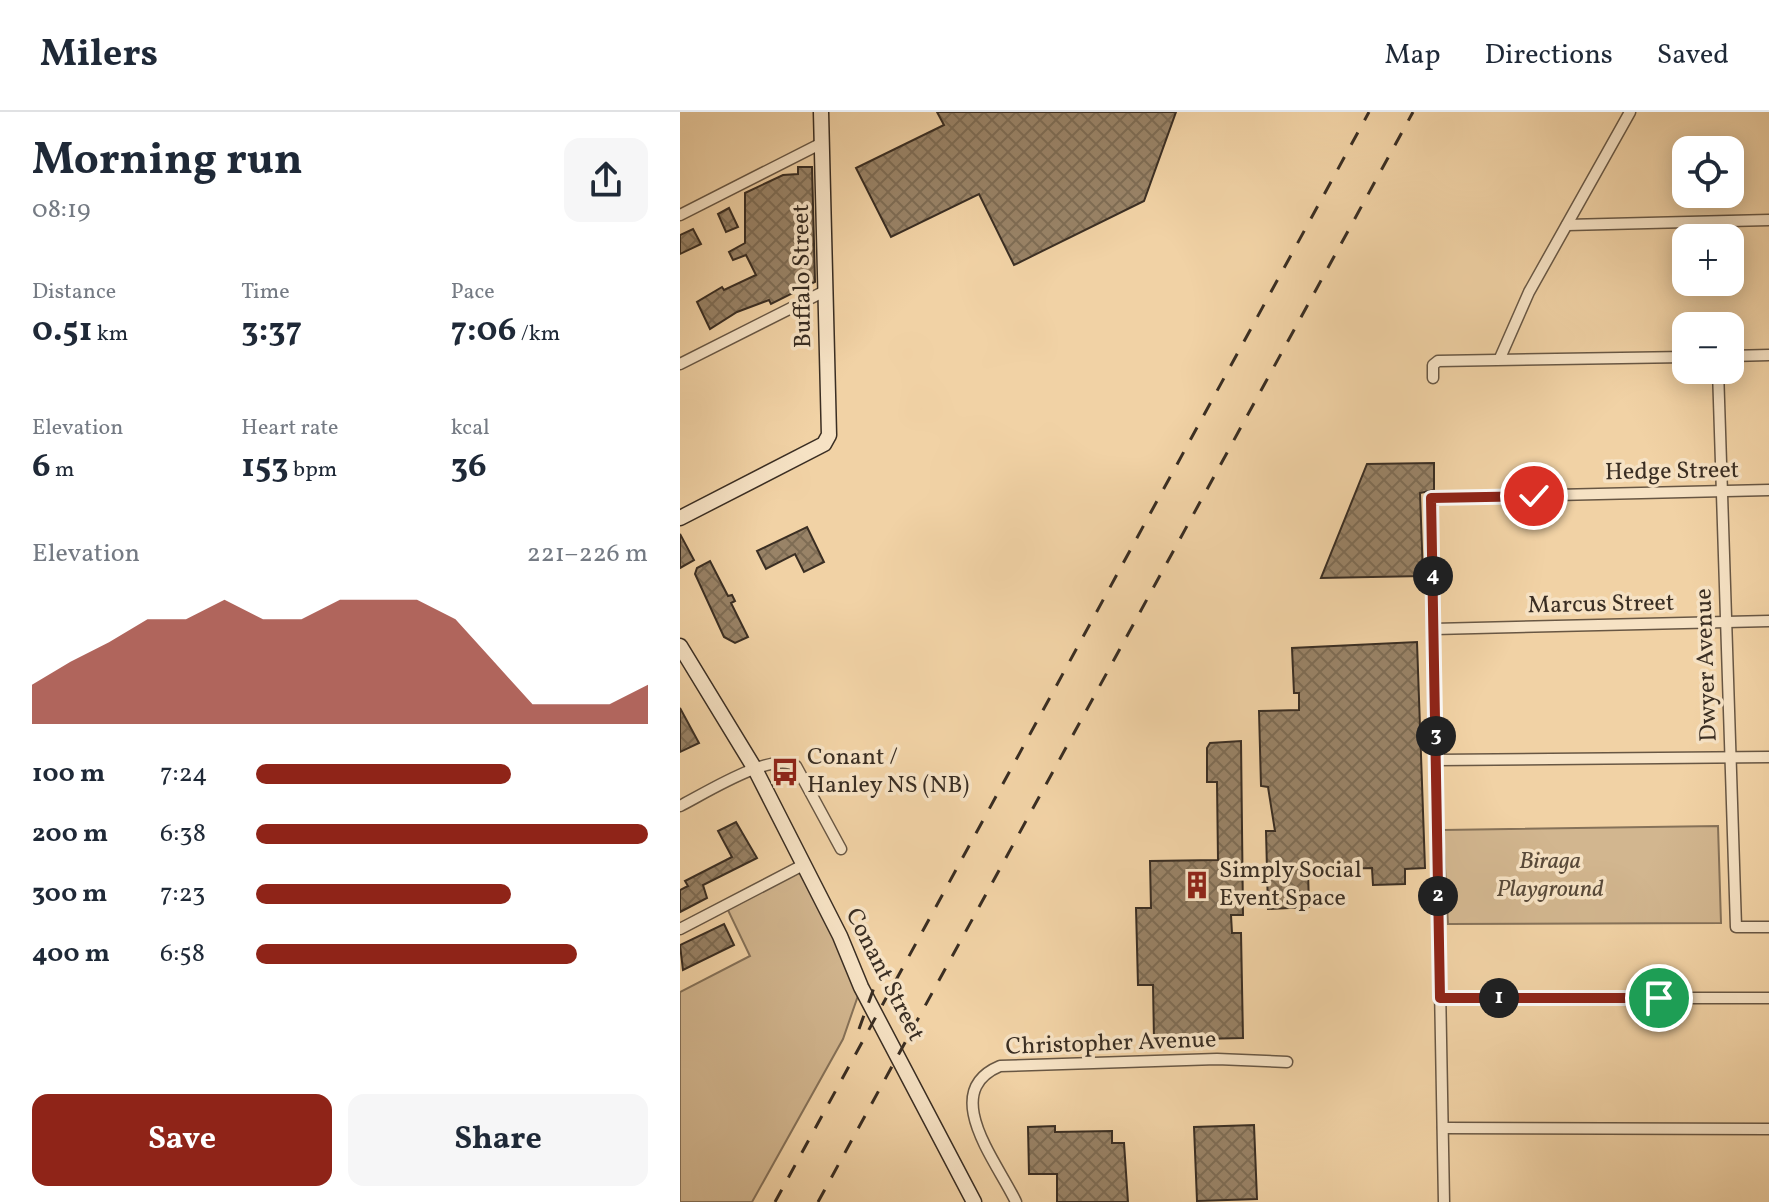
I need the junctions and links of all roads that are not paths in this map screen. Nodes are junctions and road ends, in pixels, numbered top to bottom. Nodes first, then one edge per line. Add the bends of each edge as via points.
1 (821, 112) edge
2 (1630, 112) edge
3 (822, 143) junction
4 (680, 215) edge
5 (1769, 220) edge
6 (1567, 225) junction
7 (825, 291) junction
8 (1769, 355) edge
9 (1744, 356) edge
10 (1672, 357) edge
11 (1500, 358) junction
12 (680, 364) edge
13 (1433, 378) dead end
14 (1718, 384) edge
15 (1769, 490) edge
16 (1722, 491) junction
17 (680, 518) edge
18 (1769, 621) edge
19 (1726, 622) junction
20 (1434, 629) junction
21 (680, 646) edge
22 (685, 665) edge
23 (1730, 757) junction
24 (1769, 757) edge
25 (1436, 760) junction
26 (755, 769) junction
27 (680, 806) edge
28 (841, 849) dead end
29 (803, 865) junction
30 (1769, 927) edge
31 (680, 929) edge
32 (1440, 998) junction
33 (1769, 998) edge
34 (1287, 1062) dead end
35 (1443, 1128) junction
36 (1769, 1129) edge
37 (974, 1202) edge
38 (1016, 1202) edge
39 (1444, 1202) edge

1 - 3 main road, Buffalo Street
2 - 6 street
3 - 4 street
3 - 7 main road, Buffalo Street
5 - 6 street
6 - 11 street
7 - 12 street
7 - 17 main road, Buffalo Street via 828,438
8 - 9 street
10 - 11 street
11 - 13 street via 1438,361
14 - 16 street, Dwyer Avenue
15 - 16 street, Hedge Street
16 - 19 street, Dwyer Avenue
16 - 20 street, Hedge Street via 1431,498
18 - 19 street, Marcus Street
19 - 20 street, Marcus Street
19 - 23 street, Dwyer Avenue
20 - 25 street
21 - 22 main road, Conant Street
22 - 26 main road, Conant Street
23 - 24 street
23 - 25 street
23 - 30 street, Dwyer Avenue via 1736,927
25 - 32 street
26 - 27 street
26 - 28 street via 774,761 796,766
26 - 29 main road, Conant Street
29 - 31 street
29 - 37 main road, Conant Street
32 - 33 street
32 - 35 street
34 - 38 street, Christopher Avenue via 1217,1059 991,1069 977,1082 972,1116
35 - 36 street
35 - 39 street

